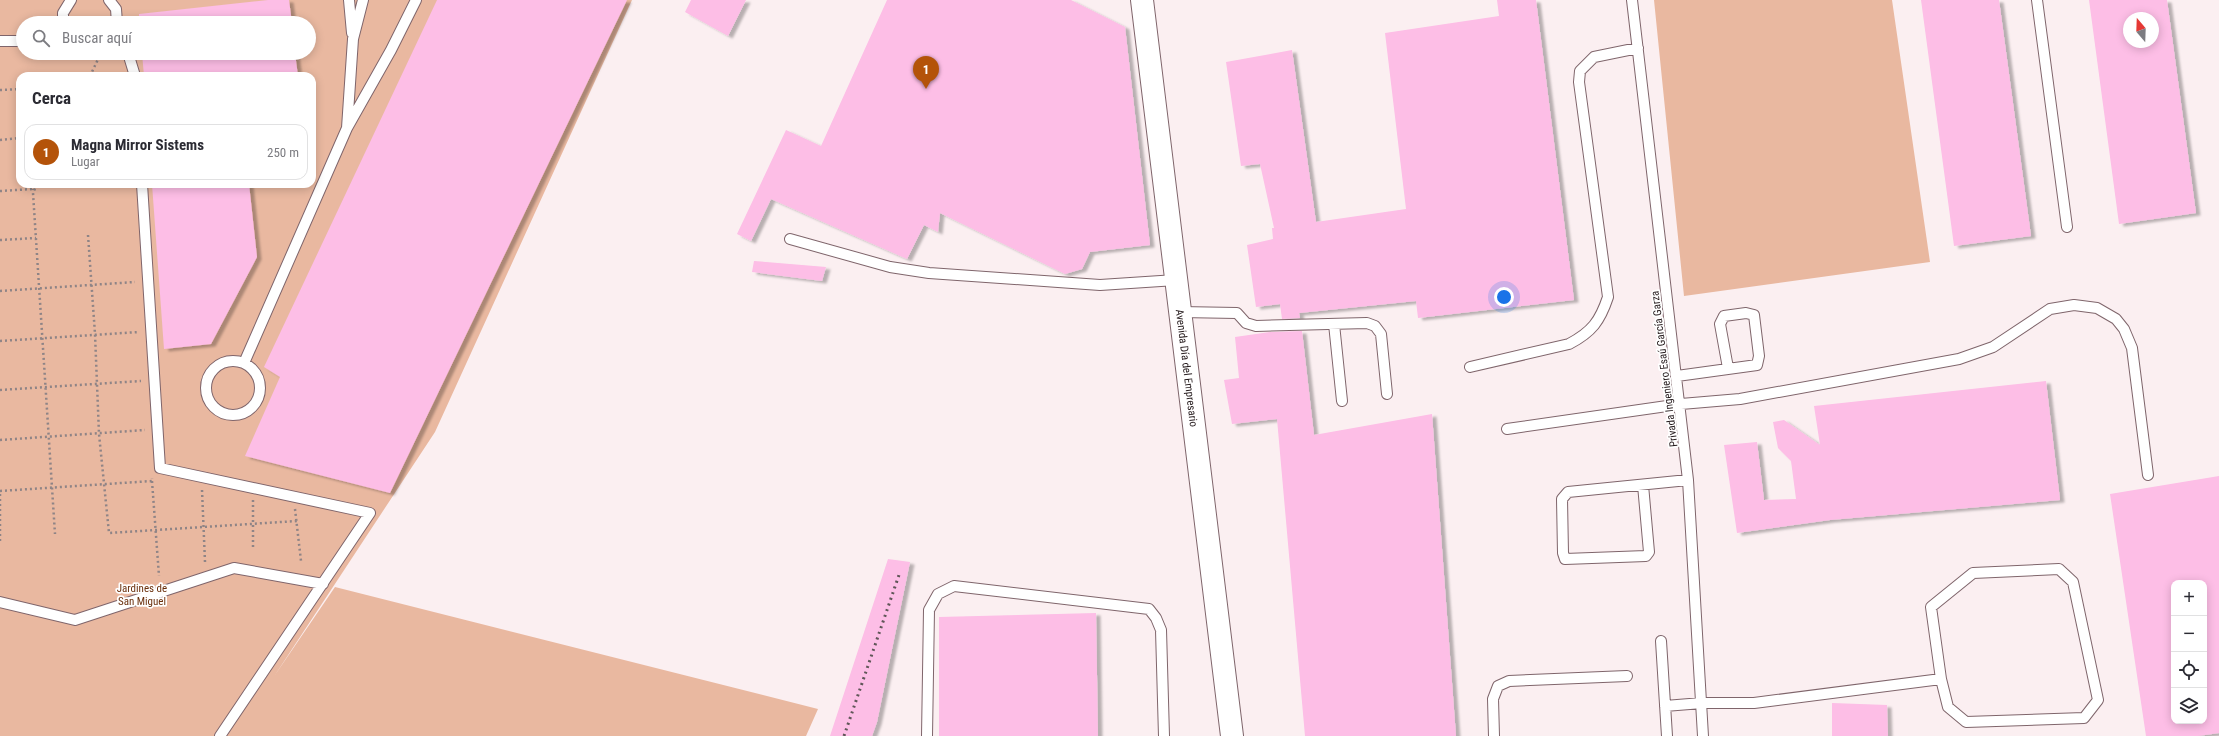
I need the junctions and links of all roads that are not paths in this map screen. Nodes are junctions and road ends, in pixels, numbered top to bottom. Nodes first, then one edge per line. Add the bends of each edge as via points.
1 (110, 0) edge
2 (349, 0) edge
3 (363, 0) edge
4 (416, 0) edge
5 (1142, 0) edge
6 (1632, 0) edge
7 (2037, 0) edge
8 (68, 2) edge
9 (63, 16) edge
10 (117, 16) edge
11 (353, 39) junction
12 (0, 41) edge
13 (16, 41) edge
14 (1638, 48) junction
15 (130, 60) edge
16 (134, 72) edge
17 (347, 128) junction
18 (142, 188) edge
19 (2067, 227) dead end
20 (790, 239) dead end
21 (1176, 280) junction
22 (1180, 312) junction
23 (1334, 324) junction
24 (244, 363) junction
25 (1470, 367) dead end
26 (1728, 368) junction
27 (1677, 376) junction
28 (1387, 394) dead end
29 (1342, 401) dead end
30 (1681, 404) junction
31 (1506, 429) dead end
32 (2148, 475) dead end
33 (1688, 480) junction
34 (1643, 485) junction
35 (323, 584) junction
36 (0, 602) edge
37 (1662, 641) dead end
38 (1627, 676) dead end
39 (1941, 679) junction
40 (1702, 703) junction
41 (1665, 706) junction
42 (220, 736) edge
43 (927, 736) edge
44 (1164, 736) edge
45 (1232, 736) edge
46 (1494, 736) edge
47 (1667, 736) edge
48 (1703, 736) edge

1 - 10 lane
2 - 11 lane
3 - 11 lane
4 - 17 lane
5 - 21 street, Avenida Día del Empresario
6 - 14 lane, Privada Ingeniero Esaú García Garza
7 - 19 lane
8 - 9 lane
11 - 17 lane
12 - 13 lane
14 - 25 lane via 1594,57 1580,70 1579,82 1608,297 1602,315 1584,336 1569,344
14 - 27 lane, Privada Ingeniero Esaú García Garza
15 - 16 lane
17 - 24 lane
18 - 35 lane via 160,468 370,513
20 - 21 lane via 890,267 929,274 1100,285
21 - 22 street, Avenida Día del Empresario
22 - 23 lane via 1237,313 1246,323 1256,326
22 - 45 street, Avenida Día del Empresario
23 - 28 lane via 1367,323 1375,326 1381,334
23 - 29 lane
24 - 24 lane via 231,361 218,365 208,379 206,388 212,405 227,414 245,412 258,400 260,383 251,367
26 - 26 lane via 1758,365 1754,315 1746,312 1724,316 1720,324
26 - 27 lane
27 - 30 lane, Privada Ingeniero Esaú García Garza
30 - 31 lane
30 - 32 lane via 1740,399 1959,360 1993,347 2050,309 2074,305 2097,308 2116,318 2132,348
30 - 33 lane, Privada Ingeniero Esaú García Garza
33 - 34 lane
33 - 40 lane, Privada Ingeniero Esaú García Garza
34 - 34 lane via 1568,492 1562,499 1565,559 1646,556 1649,552
35 - 36 lane via 234,568 75,620
35 - 42 lane
37 - 41 lane
38 - 46 lane via 1509,681 1498,686 1493,699
39 - 39 lane via 1948,707 1966,722 2084,718 2098,700 2073,582 2059,569 1973,573 1956,585 1931,607
39 - 40 lane via 1754,703
40 - 41 lane
40 - 48 lane, Privada Ingeniero Esaú García Garza
41 - 47 lane
43 - 44 lane via 929,610 938,594 954,586 1149,609 1161,630

